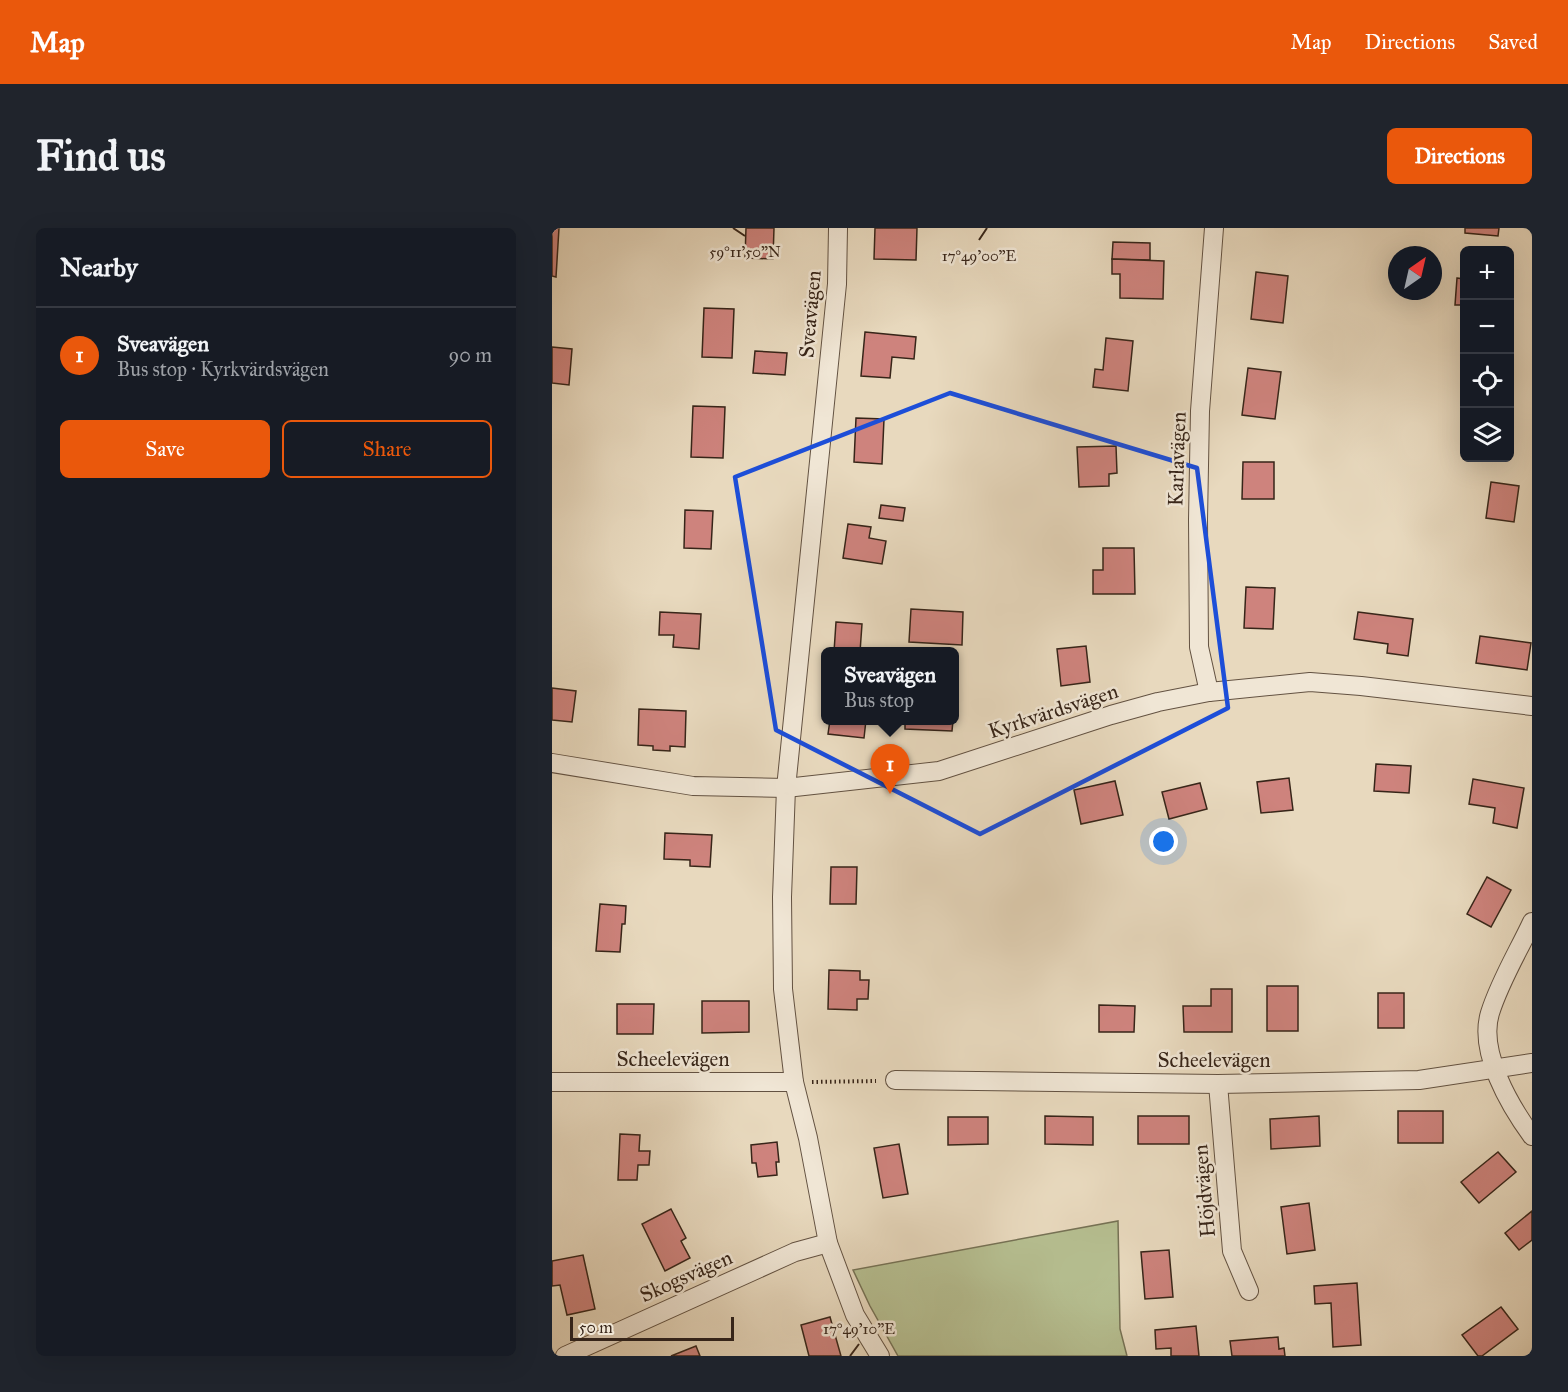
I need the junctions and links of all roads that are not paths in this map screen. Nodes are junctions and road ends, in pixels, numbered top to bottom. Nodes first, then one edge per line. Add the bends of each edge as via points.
1 (838, 228) edge
2 (1214, 228) edge
3 (1209, 692) junction
4 (1532, 706) edge
5 (552, 763) edge
6 (786, 788) junction
7 (1532, 922) edge
8 (1532, 1063) edge
9 (1495, 1069) junction
10 (895, 1080) road end
11 (552, 1082) edge
12 (794, 1082) junction
13 (1218, 1084) junction
14 (1532, 1136) edge
15 (828, 1242) junction
16 (1249, 1291) dead end
17 (565, 1356) edge
18 (880, 1356) edge

1 - 6 street, Sveavägen via 837,284
2 - 3 street, Karlavägen via 1200,411 1198,520 1199,647
3 - 4 street, Kyrkvärdsvägen via 1310,682
3 - 6 street, Kyrkvärdsvägen via 1111,715 939,771
5 - 6 street, Kyrkvärdsvägen via 693,786
6 - 12 street, Sveavägen via 783,989
7 - 9 street via 1503,978 1489,1016 1488,1041
8 - 9 street, Scheelevägen
9 - 13 street, Scheelevägen via 1419,1080
9 - 14 street via 1508,1099
10 - 13 street, Scheelevägen
11 - 12 street, Scheelevägen
12 - 15 street, Sveavägen
13 - 16 street, Höjdvägen via 1232,1251
15 - 17 street, Skogsvägen via 795,1252
15 - 18 street, Sveavägen via 855,1315

